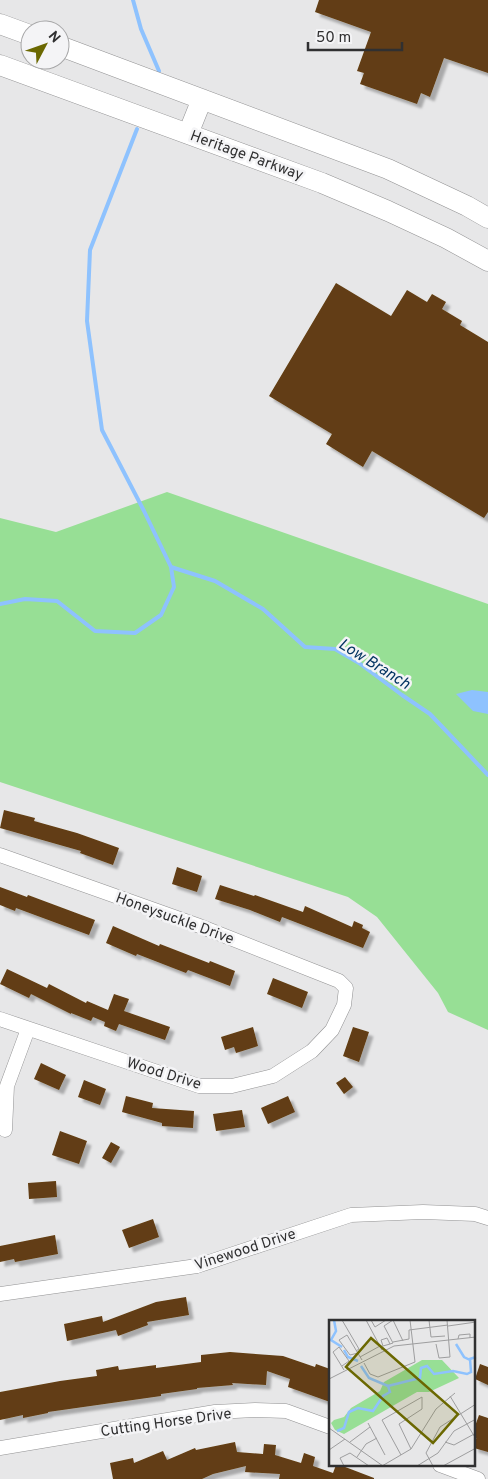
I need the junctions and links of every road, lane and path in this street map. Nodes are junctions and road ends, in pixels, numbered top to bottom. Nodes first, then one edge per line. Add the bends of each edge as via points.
1 (0, 24) edge
2 (20, 31) edge
3 (70, 50) edge
4 (0, 65) edge
5 (202, 99) junction
6 (188, 134) junction
7 (488, 218) edge
8 (488, 262) edge
9 (0, 855) edge
10 (346, 988) joint
11 (0, 1019) edge
12 (28, 1029) junction
13 (5, 1130) dead end
14 (488, 1218) edge
15 (0, 1294) edge
16 (329, 1426) edge
17 (0, 1448) edge
18 (443, 1466) edge
19 (478, 1479) edge

1 - 2 main road
3 - 5 main road
4 - 6 main road, Heritage Parkway
5 - 6 main road
5 - 7 main road via 388,169
6 - 8 main road, Heritage Parkway via 388,211
9 - 10 street, Honeysuckle Drive via 198,924 339,980
10 - 12 street, Wood Drive via 344,1005 332,1030 312,1051 273,1076 232,1086 199,1086
11 - 12 street, Wood Drive
12 - 13 street via 7,1086
14 - 15 street, Vinewood Drive via 475,1214 423,1212 350,1215 197,1266
16 - 17 street, Cutting Horse Drive via 286,1411 215,1412
18 - 19 street

